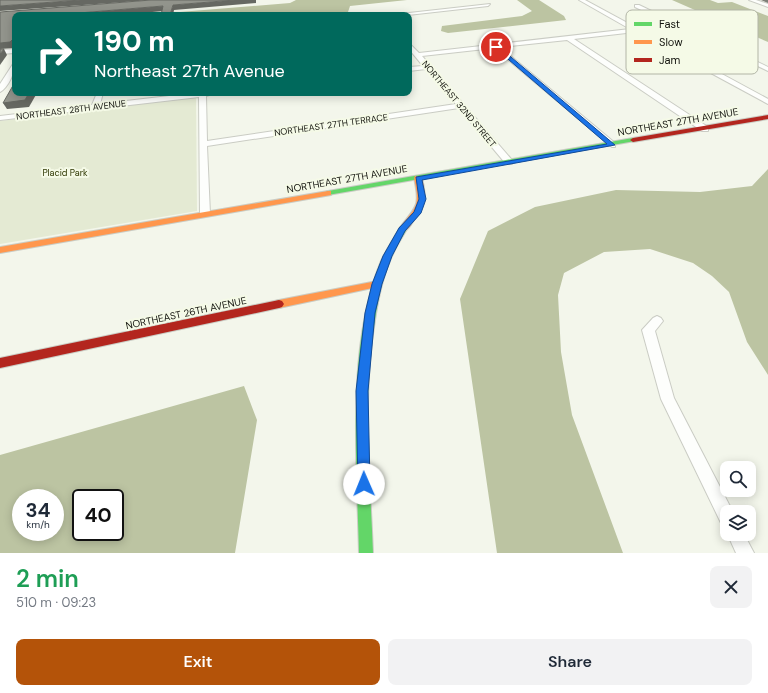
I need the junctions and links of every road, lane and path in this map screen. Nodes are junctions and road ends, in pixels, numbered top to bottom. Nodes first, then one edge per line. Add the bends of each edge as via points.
1 (581, 0) edge
2 (752, 0) edge
3 (488, 5) dead end
4 (637, 6) dead end
5 (768, 6) edge
6 (645, 10) edge
7 (412, 13) edge
8 (626, 25) edge
9 (626, 31) edge
10 (569, 38) junction
11 (496, 47) junction
12 (412, 49) edge
13 (12, 51) edge
14 (0, 52) edge
15 (417, 55) junction
16 (758, 64) edge
17 (428, 67) junction
18 (412, 69) edge
19 (768, 69) edge
20 (12, 70) edge
21 (717, 74) edge
22 (0, 90) edge
23 (99, 96) edge
24 (186, 96) edge
25 (202, 96) edge
26 (768, 102) edge
27 (459, 106) junction
28 (96, 107) junction
29 (768, 117) edge
30 (0, 118) edge
31 (704, 129) junction
32 (204, 144) junction
33 (612, 145) junction
34 (509, 162) junction
35 (418, 178) junction
36 (205, 214) junction
37 (0, 250) edge
38 (377, 284) junction
39 (656, 321) dead end
40 (0, 363) edge
41 (721, 505) edge
42 (739, 541) edge
43 (366, 553) edge
44 (745, 553) edge

1 - 8 street
2 - 5 street
3 - 7 street
4 - 6 street
9 - 10 street
10 - 11 street
10 - 31 street
11 - 15 street
11 - 33 street
12 - 15 street, NORTHEAST 32ND STREET
13 - 14 street
15 - 17 street, NORTHEAST 32ND STREET
16 - 19 street
17 - 18 street
17 - 27 street, NORTHEAST 32ND STREET
20 - 22 street
21 - 26 street
23 - 28 street
24 - 28 street, NORTHEAST 28TH AVENUE
25 - 32 street
27 - 32 street, NORTHEAST 27TH TERRACE
27 - 34 street, NORTHEAST 32ND STREET
28 - 30 street, NORTHEAST 28TH AVENUE
29 - 31 street, NORTHEAST 27TH AVENUE
31 - 33 street, NORTHEAST 27TH AVENUE
32 - 36 street
33 - 34 street, NORTHEAST 27TH AVENUE
34 - 35 street, NORTHEAST 27TH AVENUE
35 - 36 street, NORTHEAST 27TH AVENUE
35 - 38 street via 423,199 417,213 402,230
36 - 37 street, NORTHEAST 27TH AVENUE
38 - 40 street, NORTHEAST 26TH AVENUE
38 - 43 street via 370,313 362,391
39 - 41 street via 648,330 668,399
42 - 44 street

